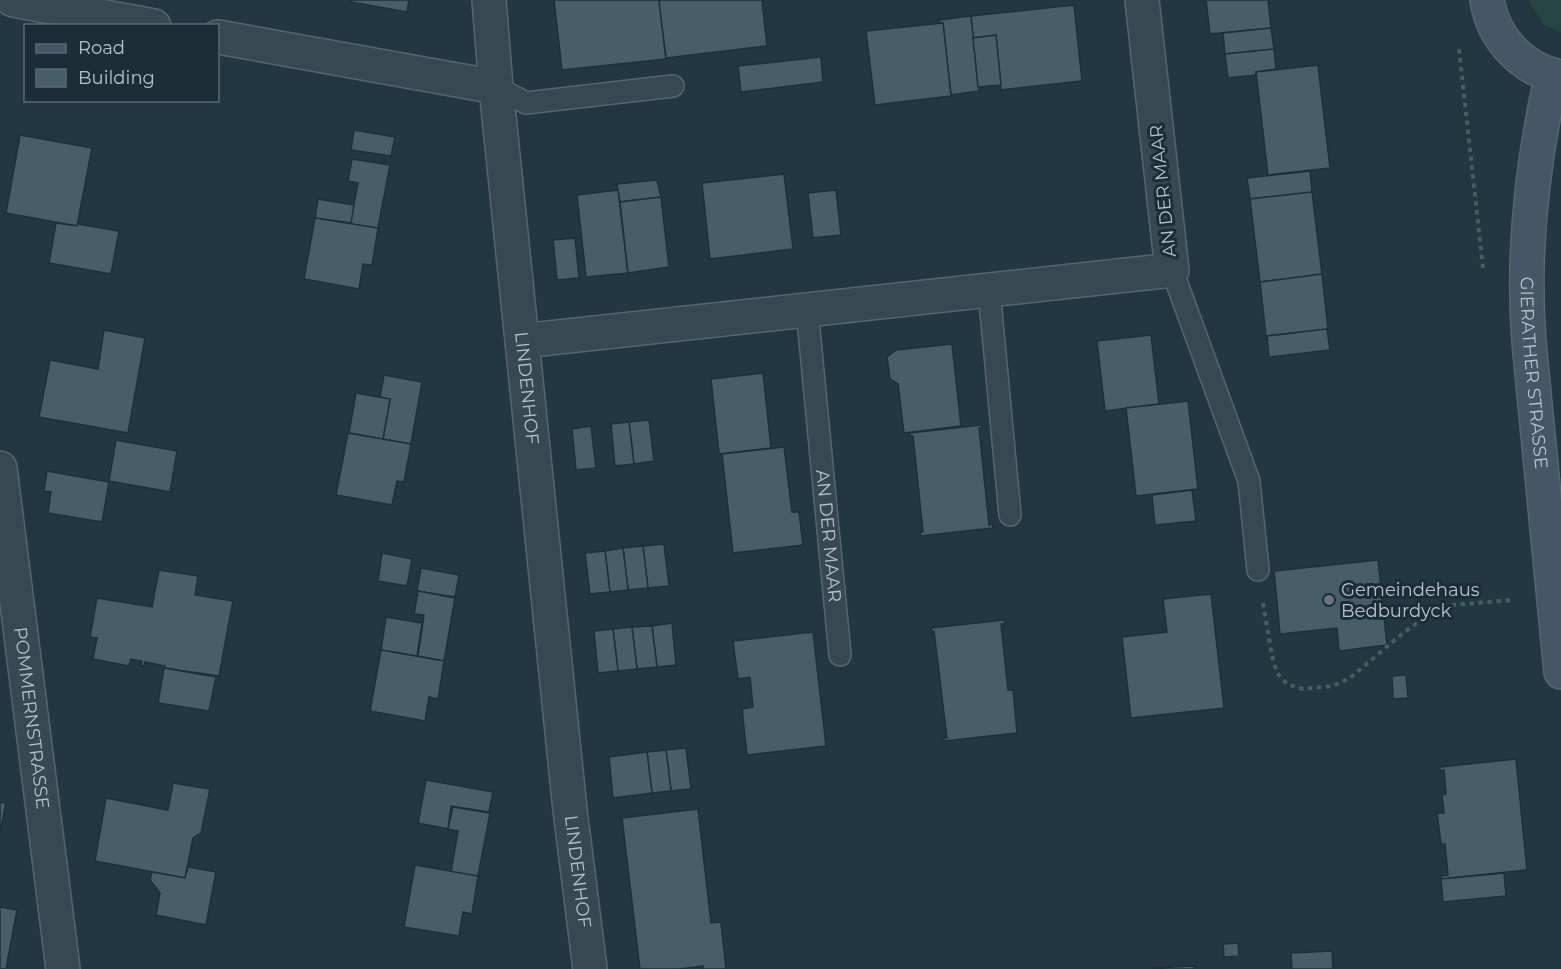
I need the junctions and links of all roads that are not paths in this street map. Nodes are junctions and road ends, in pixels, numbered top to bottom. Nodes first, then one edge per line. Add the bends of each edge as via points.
1 (13, 0) edge
2 (489, 0) edge
3 (1142, 0) edge
4 (1487, 0) edge
5 (143, 24) edge
6 (219, 37) edge
7 (1557, 76) edge
8 (673, 86) dead end
9 (496, 87) junction
10 (1172, 270) junction
11 (989, 290) junction
12 (807, 309) junction
13 (522, 341) junction
14 (0, 468) edge
15 (1010, 515) dead end
16 (1258, 570) road end
17 (840, 655) dead end
18 (1561, 672) edge
19 (63, 969) edge
20 (590, 969) edge

1 - 5 street
2 - 9 street, LINDENHOF
3 - 10 street, AN DER MAAR
4 - 7 main road, GIERATHER STRASSE via 1497,33 1512,52 1531,66
6 - 9 street
7 - 18 main road, GIERATHER STRASSE via 1542,119 1531,192 1526,288
8 - 9 lane via 526,103
9 - 13 street, LINDENHOF
10 - 11 street, AN DER MAAR
10 - 16 lane via 1249,481
11 - 12 street, AN DER MAAR
11 - 15 lane
12 - 13 street, AN DER MAAR
12 - 17 lane, AN DER MAAR
13 - 20 street, LINDENHOF
14 - 19 street, POMMERNSTRASSE

